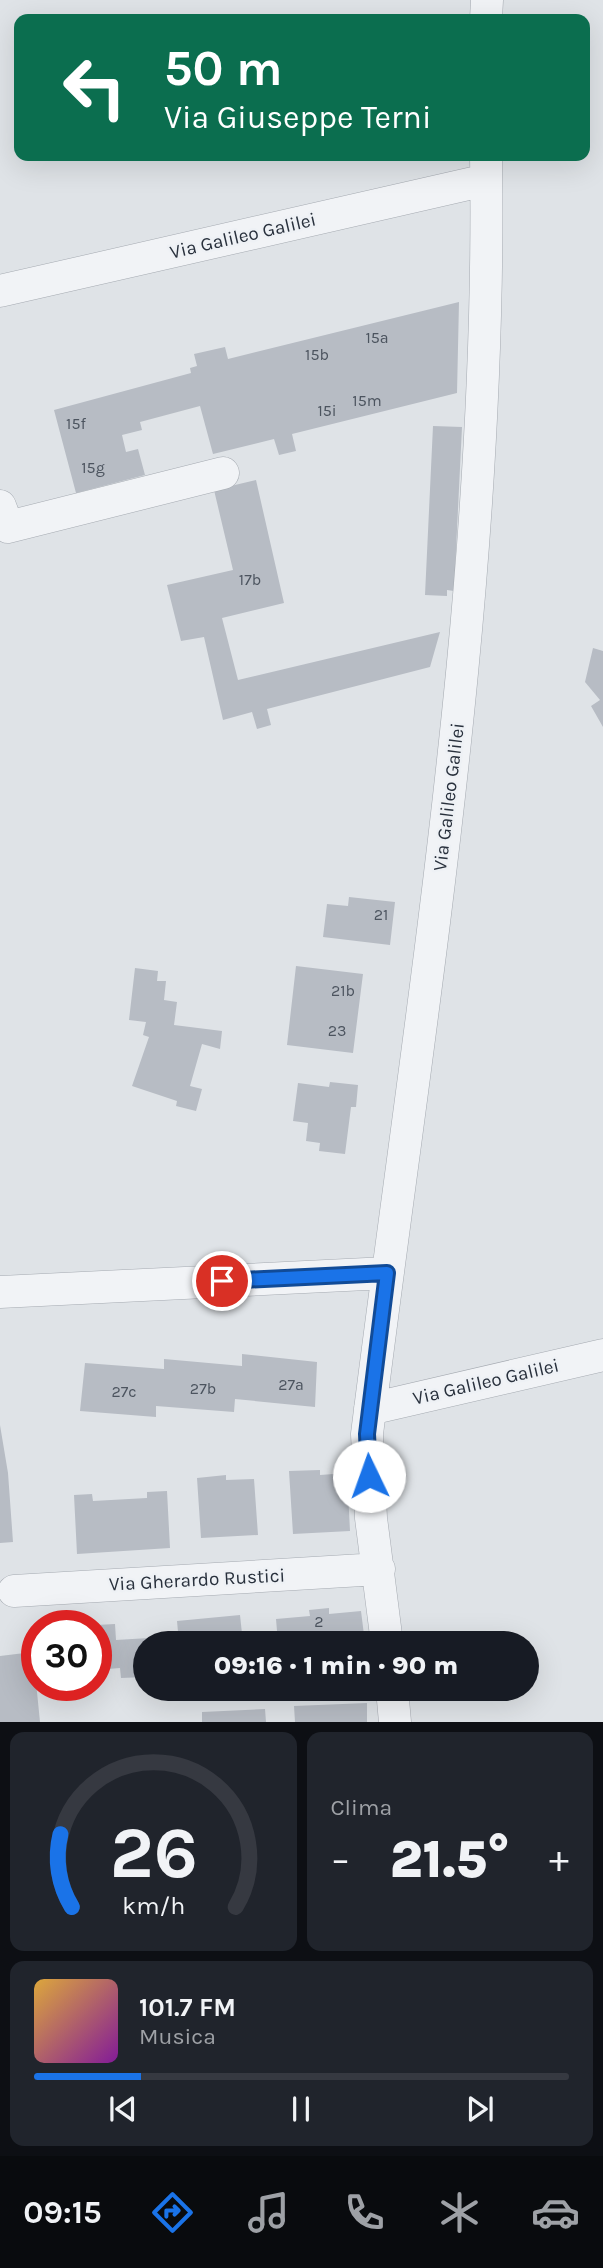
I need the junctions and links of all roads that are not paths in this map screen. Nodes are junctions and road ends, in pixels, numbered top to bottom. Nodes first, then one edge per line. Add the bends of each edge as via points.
1 (486, 168) edge
2 (0, 291) edge
3 (223, 472) dead end
4 (0, 506) edge
5 (387, 1273) junction
6 (0, 1292) edge
7 (603, 1355) edge
8 (370, 1409) junction
9 (379, 1569) junction
10 (14, 1591) dead end
11 (386, 1631) edge
12 (392, 1701) edge
13 (395, 1722) edge

1 - 2 street, Via Galileo Galilei
1 - 5 street, Via Galileo Galilei via 478,495 461,704
3 - 4 street via 8,527
5 - 6 street
5 - 8 street, Via Galileo Galilei
7 - 8 street, Via Galileo Galilei
8 - 9 street, Via Galileo Galilei via 371,1518
9 - 10 street, Via Gherardo Rustici
9 - 11 street, Via Galileo Galilei
12 - 13 street

